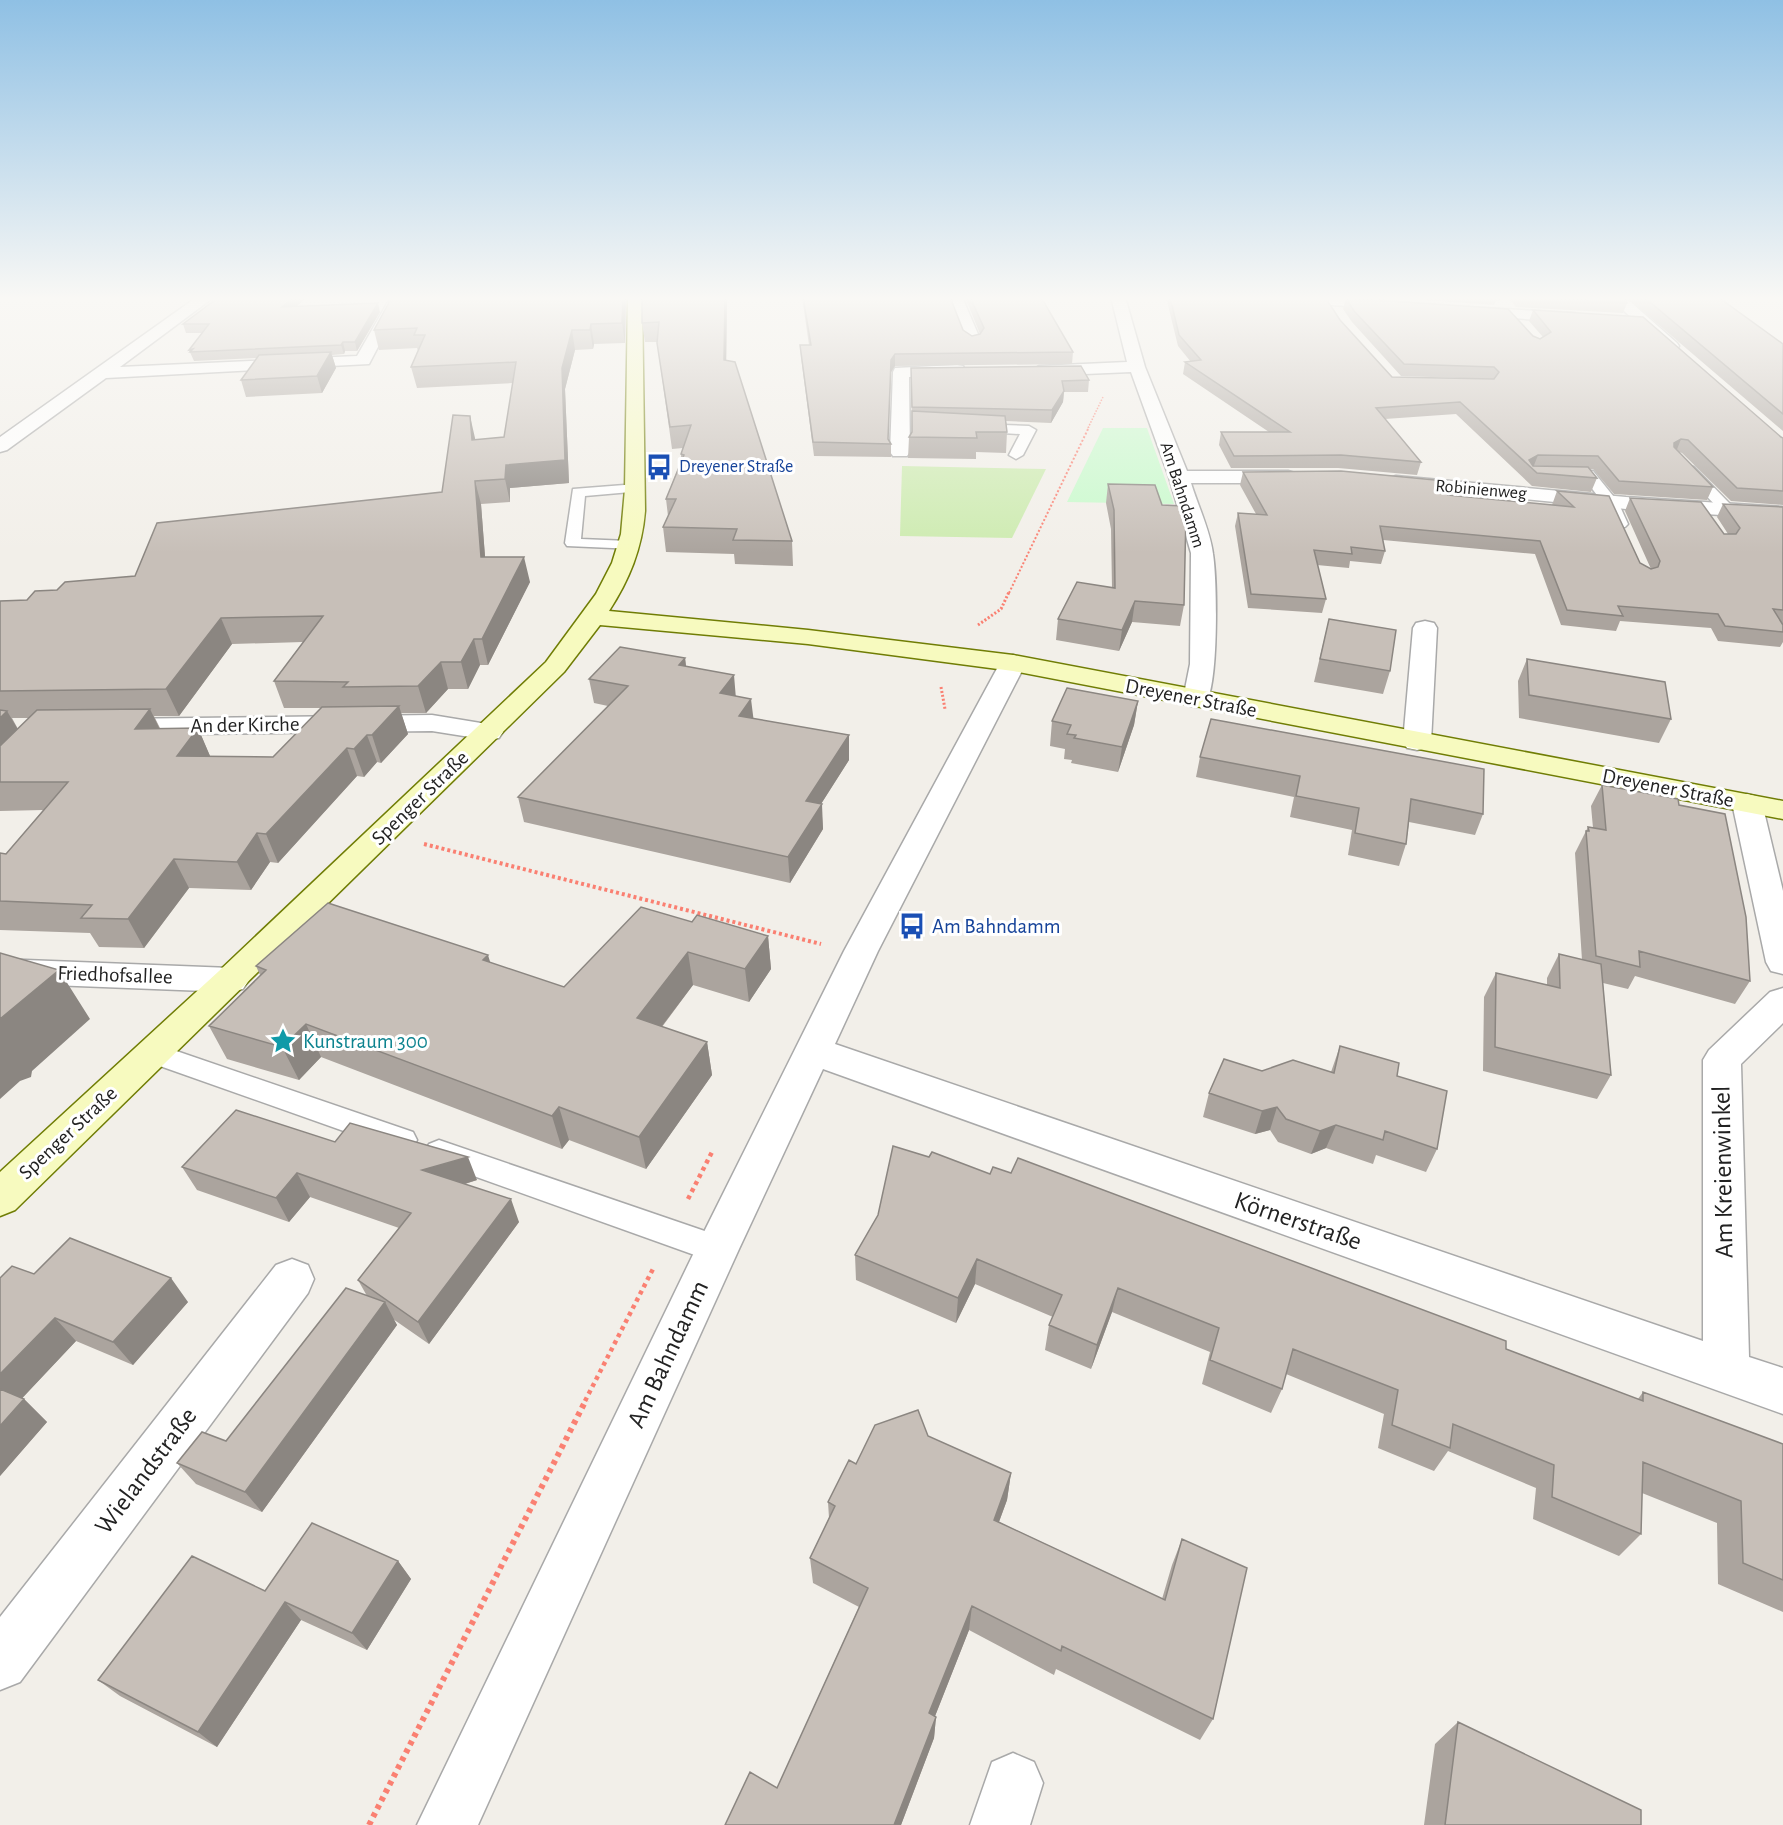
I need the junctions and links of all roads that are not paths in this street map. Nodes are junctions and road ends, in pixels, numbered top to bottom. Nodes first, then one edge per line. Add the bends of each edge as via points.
1 (88, 382) edge
2 (638, 382) edge
3 (902, 382) edge
4 (1134, 382) edge
5 (958, 427) edge
6 (0, 446) edge
7 (900, 452) dead end
8 (1016, 455) dead end
9 (1677, 458) edge
10 (1555, 474) edge
11 (1179, 477) junction
12 (1304, 477) edge
13 (1373, 480) edge
14 (637, 488) junction
15 (1610, 502) junction
16 (1727, 509) junction
17 (1783, 513) edge
18 (1624, 533) edge
19 (629, 546) junction
20 (594, 617) junction
21 (1425, 628) dead end
22 (1013, 663) junction
23 (1196, 699) junction
24 (83, 727) edge
25 (489, 732) junction
26 (1417, 742) junction
27 (1747, 803) junction
28 (1783, 810) edge
29 (1783, 962) edge
30 (0, 971) edge
31 (231, 980) junction
32 (1783, 1000) edge
33 (813, 1051) junction
34 (153, 1053) junction
35 (0, 1198) edge
36 (717, 1249) junction
37 (292, 1280) dead end
38 (1726, 1370) junction
39 (1783, 1391) edge
40 (0, 1662) edge
41 (447, 1825) edge

1 - 6 street
2 - 14 street, Spenger Straße
3 - 7 street via 906,425
4 - 11 street, Am Bahndamm
5 - 8 lane via 1029,430
9 - 16 lane
10 - 15 lane via 1588,474
11 - 12 street
11 - 23 street, Am Bahndamm via 1202,553 1203,664
13 - 15 street, Robinienweg
14 - 19 street, Spenger Straße
14 - 19 lane via 578,492 573,543
15 - 16 street, Robinienweg via 1706,516
15 - 18 lane
16 - 17 street, Robinienweg
19 - 20 street, Spenger Straße
20 - 22 street, Dreyener Straße via 808,637
20 - 25 street, Spenger Straße via 555,667
21 - 26 street
22 - 23 street, Dreyener Straße
22 - 33 street, Am Bahndamm via 861,951
23 - 26 street, Dreyener Straße
24 - 25 street, An der Kirche via 432,723
25 - 31 street, Spenger Straße
26 - 27 street, Dreyener Straße
27 - 28 street, Dreyener Straße
27 - 29 street
30 - 31 street, Friedhofsallee
31 - 34 street, Spenger Straße
32 - 38 street, Am Kreienwinkel via 1722,1060
33 - 36 street, Am Bahndamm
33 - 38 street, Körnerstraße
34 - 35 street, Spenger Straße
34 - 36 lane
36 - 41 street, Am Bahndamm
37 - 40 street, Wielandstraße
38 - 39 street, Körnerstraße

